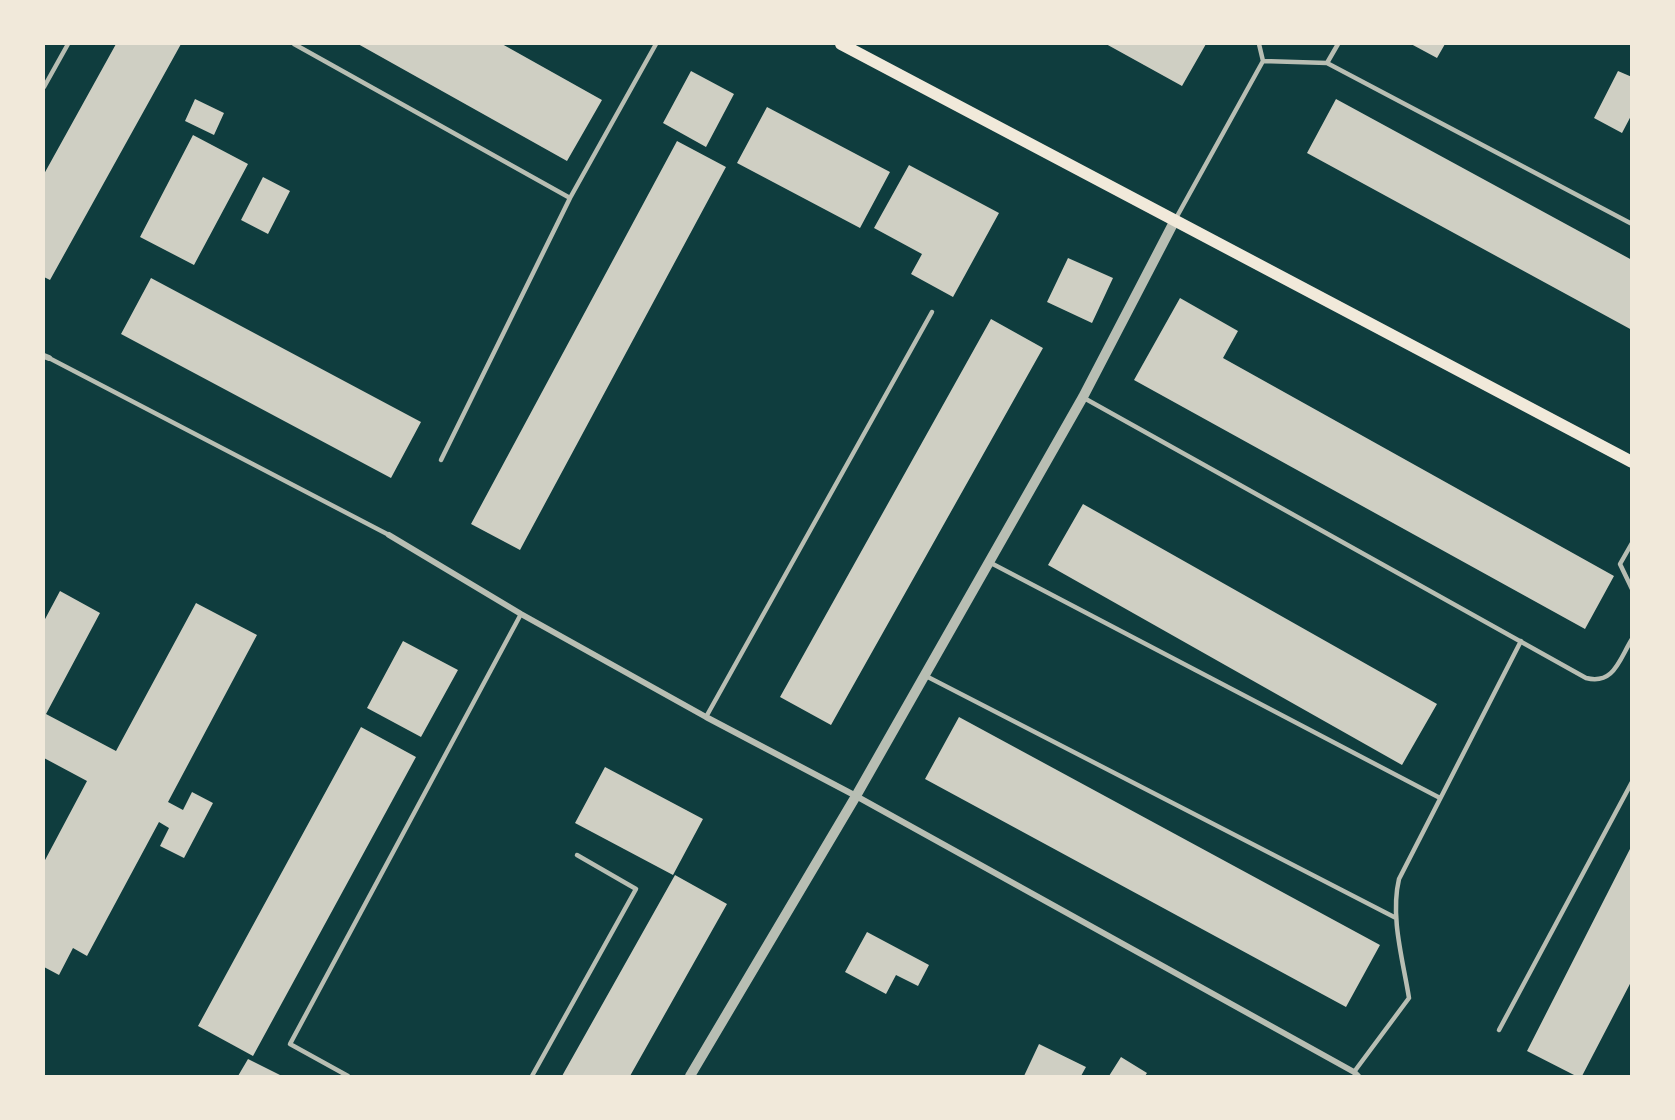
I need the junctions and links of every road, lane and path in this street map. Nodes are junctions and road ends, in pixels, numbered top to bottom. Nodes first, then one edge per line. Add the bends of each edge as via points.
1 (68, 44) edge
2 (294, 44) edge
3 (656, 44) edge
4 (841, 44) edge
5 (1259, 44) edge
6 (1338, 44) edge
7 (1263, 61) junction
8 (1327, 63) junction
9 (44, 87) edge
10 (570, 198) junction
11 (1175, 220) junction
12 (1632, 224) edge
13 (932, 312) dead end
14 (46, 357) edge
15 (1083, 397) junction
16 (441, 460) dead end
17 (1632, 462) edge
18 (388, 535) joint
19 (1632, 543) edge
20 (989, 562) junction
21 (1632, 589) edge
22 (521, 614) junction
23 (1632, 639) edge
24 (1521, 641) junction
25 (924, 675) junction
26 (706, 717) junction
27 (1632, 782) edge
28 (856, 796) junction
29 (1440, 798) junction
30 (577, 855) dead end
31 (1396, 918) junction
32 (1499, 1030) dead end
33 (1356, 1074) edge
34 (348, 1077) edge
35 (532, 1077) edge
36 (690, 1077) edge

1 - 9 lane
2 - 10 lane
3 - 10 lane
4 - 11 main road
5 - 7 lane
6 - 8 lane
7 - 8 lane
7 - 11 lane
8 - 12 lane
10 - 16 lane
11 - 15 street
11 - 17 main road
13 - 26 lane
14 - 18 lane
15 - 20 street
15 - 24 lane
18 - 22 street
19 - 21 lane via 1620,564
20 - 25 street
20 - 29 lane
22 - 26 street
22 - 34 lane via 290,1044
23 - 24 lane via 1610,676 1598,681
24 - 29 lane
25 - 28 street
25 - 31 lane
26 - 28 street
27 - 32 lane
28 - 33 street
28 - 36 street
29 - 31 lane via 1399,879
30 - 35 lane via 636,889
31 - 33 lane via 1409,998

